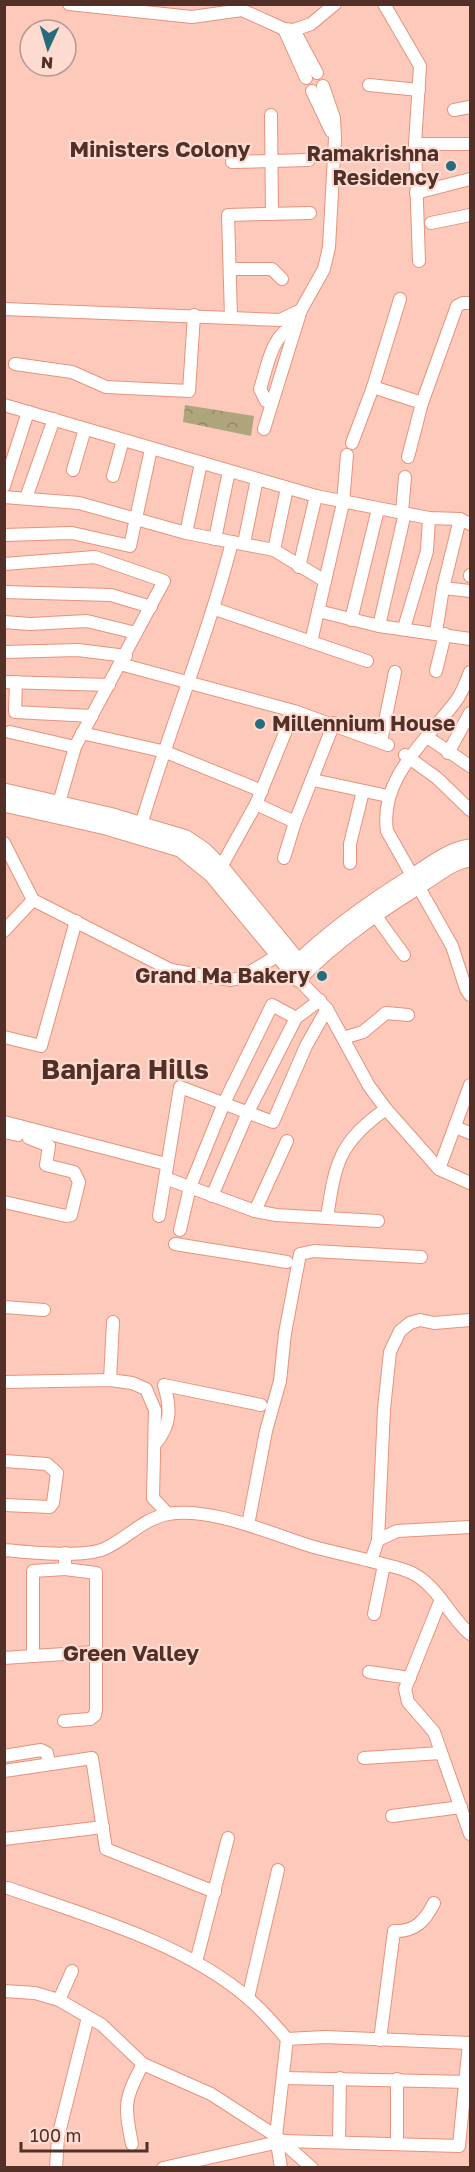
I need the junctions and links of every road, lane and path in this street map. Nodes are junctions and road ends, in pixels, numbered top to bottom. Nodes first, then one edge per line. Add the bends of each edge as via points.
1 (69, 4) edge
2 (195, 4) edge
3 (335, 4) edge
4 (384, 4) edge
5 (192, 17) junction
6 (289, 29) junction
7 (311, 75) dead end
8 (369, 85) dead end
9 (317, 88) dead end
10 (419, 90) junction
11 (471, 107) edge
12 (454, 110) dead end
13 (272, 115) dead end
14 (416, 144) junction
15 (469, 144) dead end
16 (309, 160) dead end
17 (272, 161) junction
18 (232, 162) dead end
19 (471, 178) edge
20 (416, 193) junction
21 (310, 213) dead end
22 (272, 214) junction
23 (471, 215) edge
24 (425, 224) junction
25 (419, 261) dead end
26 (230, 269) junction
27 (282, 279) dead end
28 (400, 299) dead end
29 (471, 303) edge
30 (4, 309) edge
31 (301, 310) junction
32 (194, 315) junction
33 (231, 317) junction
34 (15, 364) dead end
35 (373, 387) junction
36 (422, 403) junction
37 (4, 405) edge
38 (28, 412) junction
39 (54, 419) junction
40 (85, 429) junction
41 (264, 429) dead end
42 (123, 441) junction
43 (151, 449) junction
44 (408, 456) dead end
45 (201, 463) junction
46 (73, 470) dead end
47 (229, 471) junction
48 (113, 476) dead end
49 (405, 477) dead end
50 (257, 479) junction
51 (4, 486) edge
52 (287, 488) junction
53 (316, 496) junction
54 (4, 497) edge
55 (26, 498) junction
56 (343, 502) junction
57 (378, 509) junction
58 (404, 513) junction
59 (138, 518) junction
60 (429, 518) junction
61 (465, 522) edge
62 (186, 533) junction
63 (4, 536) edge
64 (215, 539) junction
65 (238, 542) junction
66 (274, 550) junction
67 (4, 564) edge
68 (299, 567) junction
69 (325, 581) junction
70 (443, 588) junction
71 (471, 591) edge
72 (4, 592) edge
73 (152, 607) junction
74 (215, 609) junction
75 (318, 611) junction
76 (351, 620) junction
77 (4, 622) edge
78 (379, 626) junction
79 (404, 628) junction
80 (136, 633) junction
81 (441, 633) junction
82 (471, 639) edge
83 (311, 642) junction
84 (4, 652) edge
85 (123, 660) junction
86 (367, 661) dead end
87 (436, 671) dead end
88 (395, 672) dead end
89 (471, 672) edge
90 (10, 682) edge
91 (187, 682) junction
92 (109, 685) junction
93 (294, 711) junction
94 (471, 713) edge
95 (92, 716) junction
96 (334, 723) junction
97 (10, 732) dead end
98 (82, 733) junction
99 (427, 737) junction
100 (75, 747) junction
101 (166, 752) junction
102 (448, 753) junction
103 (407, 756) junction
104 (471, 766) edge
105 (312, 780) junction
106 (363, 790) junction
107 (4, 791) edge
108 (262, 791) junction
109 (388, 796) junction
110 (4, 804) edge
111 (256, 804) junction
112 (57, 808) junction
113 (471, 810) edge
114 (295, 822) junction
115 (140, 830) junction
116 (4, 843) edge
117 (471, 847) edge
118 (284, 858) dead end
119 (471, 859) edge
120 (350, 863) dead end
121 (221, 867) junction
122 (415, 882) junction
123 (33, 900) junction
124 (371, 909) junction
125 (76, 921) junction
126 (4, 931) edge
127 (404, 955) dead end
128 (277, 956) junction
129 (298, 970) junction
130 (471, 995) edge
131 (323, 1005) junction
132 (408, 1015) dead end
133 (296, 1018) junction
134 (4, 1037) edge
135 (343, 1038) junction
136 (471, 1085) edge
137 (224, 1103) junction
138 (386, 1108) junction
139 (248, 1112) junction
140 (4, 1122) edge
141 (25, 1127) junction
142 (455, 1127) junction
143 (4, 1132) edge
144 (471, 1133) edge
145 (287, 1141) dead end
146 (166, 1164) junction
147 (439, 1169) junction
148 (165, 1178) junction
149 (471, 1183) edge
150 (190, 1187) junction
151 (213, 1196) junction
152 (4, 1202) edge
153 (255, 1211) junction
154 (159, 1216) dead end
155 (327, 1218) junction
156 (378, 1221) dead end
157 (180, 1230) dead end
158 (175, 1244) dead end
159 (421, 1257) dead end
160 (287, 1262) dead end
161 (4, 1307) edge
162 (44, 1310) dead end
163 (471, 1320) edge
164 (113, 1322) dead end
165 (110, 1380) junction
166 (4, 1382) edge
167 (261, 1405) dead end
168 (156, 1443) junction
169 (4, 1461) edge
170 (4, 1505) edge
171 (168, 1514) junction
172 (248, 1525) junction
173 (471, 1527) edge
174 (378, 1540) junction
175 (4, 1550) edge
176 (65, 1553) junction
177 (371, 1561) junction
178 (384, 1565) junction
179 (65, 1569) junction
180 (441, 1599) junction
181 (374, 1614) dead end
182 (471, 1634) edge
183 (96, 1652) junction
184 (33, 1656) junction
185 (4, 1659) edge
186 (369, 1672) dead end
187 (410, 1678) junction
188 (64, 1721) dead end
189 (441, 1753) junction
190 (4, 1756) edge
191 (364, 1758) dead end
192 (49, 1764) junction
193 (4, 1771) edge
194 (465, 1814) edge
195 (392, 1816) dead end
196 (103, 1827) junction
197 (471, 1834) edge
198 (228, 1838) dead end
199 (4, 1839) edge
200 (278, 1870) dead end
201 (8, 1888) dead end
202 (215, 1892) junction
203 (434, 1903) dead end
204 (196, 1962) junction
205 (72, 1971) dead end
206 (4, 1991) edge
207 (248, 1998) junction
208 (59, 2000) junction
209 (88, 2017) junction
210 (287, 2038) junction
211 (380, 2040) junction
212 (470, 2043) edge
213 (143, 2064) junction
214 (284, 2078) junction
215 (340, 2078) junction
216 (397, 2079) junction
217 (468, 2082) edge
218 (279, 2140) junction
219 (339, 2142) junction
220 (132, 2144) dead end
221 (397, 2144) junction
222 (56, 2166) edge
223 (163, 2168) edge
224 (281, 2168) edge
225 (312, 2168) edge

1 - 5 street
2 - 5 street
3 - 6 street via 311,24
4 - 10 street via 419,60
5 - 6 street via 242,10
6 - 7 street
8 - 10 street
9 - 31 street via 334,118 329,247 324,269
10 - 14 street
11 - 12 street
13 - 17 street
14 - 15 street
14 - 20 street
16 - 17 street
17 - 18 street
17 - 22 street
19 - 20 street
20 - 24 street
21 - 22 street
22 - 26 street via 228,215
23 - 24 street
24 - 25 street
26 - 27 street via 272,269
26 - 33 street
28 - 35 street
29 - 36 street via 457,306
30 - 32 street
31 - 33 street via 280,320
31 - 41 street
32 - 33 street
32 - 34 street via 189,391 106,387 72,372
35 - 36 street
35 - 56 street via 350,449
36 - 44 street
37 - 38 street
38 - 39 street
38 - 51 street
39 - 40 street
39 - 55 street
40 - 42 street
40 - 46 street
42 - 43 street
42 - 48 street
43 - 45 street
43 - 59 street
45 - 47 street
45 - 62 street
47 - 50 street
47 - 64 street
49 - 58 street
50 - 52 street
50 - 65 street
52 - 53 street
52 - 66 street
53 - 56 street
53 - 68 street
54 - 55 street
55 - 59 street via 79,503
56 - 57 street
56 - 69 street
57 - 58 street
57 - 76 street
58 - 60 street
58 - 78 street
59 - 62 street
59 - 63 street via 130,546 72,533
60 - 61 street
60 - 79 street via 427,551
61 - 70 street
62 - 64 street
64 - 65 street
65 - 66 street
65 - 74 street
66 - 68 street
67 - 73 street via 95,557 164,580
68 - 69 street
69 - 75 street
70 - 71 street
70 - 81 street
72 - 73 street via 111,596
73 - 80 street
74 - 83 street
74 - 91 street
75 - 76 street
75 - 83 street
76 - 78 street
77 - 80 street via 87,621
78 - 79 street
79 - 81 street
80 - 85 street
81 - 82 street
81 - 87 street
83 - 86 street
84 - 85 street via 78,650
85 - 91 street
85 - 92 street
88 - 96 street via 385,743
89 - 99 street via 458,699
90 - 92 street
90 - 95 street via 15,711
91 - 93 street
91 - 101 street
92 - 95 street
93 - 96 street
93 - 108 street
94 - 102 street
95 - 98 street
96 - 105 street
97 - 100 street
98 - 100 street
98 - 101 street
99 - 102 street
99 - 103 street
100 - 112 street
101 - 108 street
101 - 115 street
102 - 104 street
103 - 109 street
103 - 113 street
105 - 106 street
105 - 114 street
106 - 109 street
106 - 120 street via 351,840
107 - 112 main road
108 - 111 street
109 - 122 street via 387,831
110 - 112 main road
111 - 114 street
111 - 121 street
112 - 115 main road
114 - 118 street
115 - 121 main road via 186,838
115 - 128 main road via 196,860
116 - 123 street
117 - 122 main road via 446,855
119 - 122 main road
121 - 129 main road
122 - 124 main road
122 - 130 street via 452,946
123 - 125 street
123 - 126 street
124 - 127 street
124 - 129 main road via 336,943
125 - 128 street via 186,974 231,980
125 - 134 street via 40,1046
128 - 129 main road
129 - 131 street
131 - 133 street
131 - 135 street
131 - 139 street via 273,1122
132 - 135 street via 386,1013 363,1032
133 - 137 street via 272,1005
133 - 139 street
135 - 138 street
136 - 142 street
137 - 139 street
137 - 146 street via 180,1087
137 - 150 street
138 - 147 street
138 - 155 street via 356,1133 343,1151 333,1175
139 - 151 street
140 - 141 street
141 - 143 street via 18,1135
141 - 146 street
141 - 152 street via 29,1138 49,1146 46,1165 74,1172 80,1182 71,1215
142 - 144 street
142 - 147 street
145 - 153 street
146 - 148 street
147 - 149 street
148 - 150 street
148 - 154 street
150 - 151 street
150 - 157 street
151 - 153 street
153 - 155 street
155 - 156 street
158 - 160 street
159 - 172 street via 314,1251 300,1254 280,1381
161 - 162 street
163 - 174 street via 410,1323 400,1331 390,1352
164 - 165 street
165 - 166 street
165 - 168 street via 146,1389 156,1410
167 - 168 street via 164,1385 169,1402 168,1424
168 - 171 street via 153,1497
169 - 170 street via 47,1464 57,1473 50,1507
171 - 172 street via 198,1515
171 - 176 street via 140,1524 104,1549
172 - 177 street
173 - 174 street via 397,1531
174 - 177 street
175 - 176 street
176 - 179 street
177 - 178 street
178 - 180 street via 412,1572
178 - 181 street
179 - 183 street via 96,1573
179 - 184 street via 33,1571
180 - 182 street via 459,1625
180 - 187 street
183 - 184 street
183 - 188 street via 95,1715
184 - 185 street
186 - 187 street
187 - 189 street via 405,1689 408,1702 434,1732
189 - 191 street
189 - 194 street
190 - 192 street via 41,1750 47,1752
192 - 193 street
192 - 196 street via 92,1758
194 - 195 street
194 - 197 street
196 - 199 street
196 - 202 street via 106,1849
198 - 202 street
200 - 207 street
201 - 204 street via 114,1925
202 - 204 street
203 - 211 street via 428,1916 413,1929 394,1931
204 - 207 street
205 - 208 street
206 - 208 street via 35,1993
207 - 210 street
208 - 209 street
209 - 213 street via 102,2025
209 - 222 street via 58,2137
210 - 211 street
210 - 214 street
211 - 212 street
212 - 217 street
213 - 218 street via 211,2094
213 - 220 street via 126,2106
214 - 215 street
214 - 218 street
215 - 216 street
215 - 219 street
216 - 217 street
216 - 221 street
217 - 221 street via 459,2145
218 - 219 street
218 - 223 street
218 - 224 street
218 - 225 street
219 - 221 street

